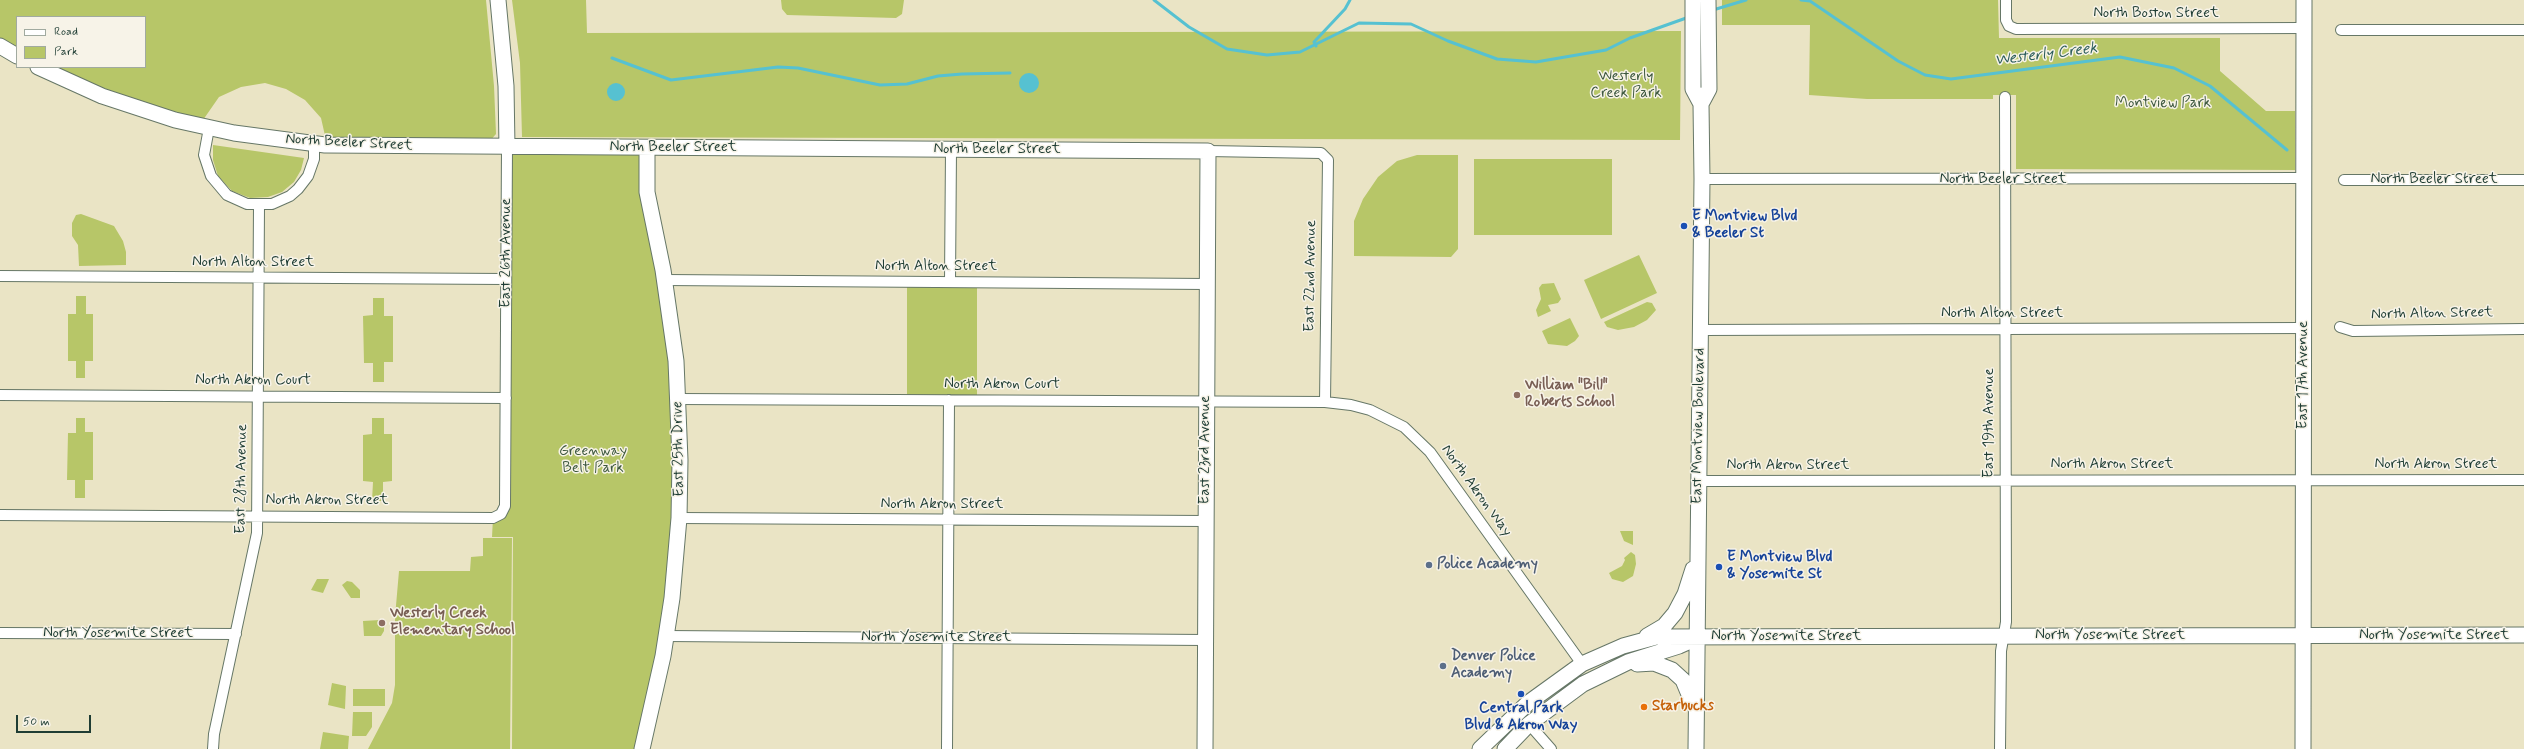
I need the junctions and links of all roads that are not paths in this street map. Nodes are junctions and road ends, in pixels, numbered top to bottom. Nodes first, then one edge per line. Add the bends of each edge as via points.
1 (498, 0) edge
2 (1693, 0) edge
3 (1708, 0) edge
4 (2006, 0) edge
5 (2304, 0) edge
6 (2304, 28) junction
7 (2341, 30) dead end
8 (2524, 30) edge
9 (0, 46) edge
10 (16, 55) edge
11 (40, 68) edge
12 (2005, 97) dead end
13 (1701, 104) junction
14 (209, 128) junction
15 (314, 144) junction
16 (507, 147) junction
17 (647, 148) junction
18 (951, 150) junction
19 (1208, 152) junction
20 (1321, 153) joint
21 (2304, 178) junction
22 (1702, 179) junction
23 (2006, 180) junction
24 (2344, 180) dead end
25 (2524, 180) edge
26 (259, 205) junction
27 (0, 276) edge
28 (259, 278) junction
29 (506, 279) junction
30 (665, 280) junction
31 (950, 282) junction
32 (1207, 284) junction
33 (2340, 327) dead end
34 (2304, 328) junction
35 (2005, 329) junction
36 (2524, 329) edge
37 (1701, 330) junction
38 (0, 395) edge
39 (258, 396) junction
40 (506, 398) junction
41 (678, 399) junction
42 (949, 400) junction
43 (1207, 402) junction
44 (1325, 402) junction
45 (2304, 479) junction
46 (2006, 480) junction
47 (2524, 480) edge
48 (1699, 481) junction
49 (505, 506) joint
50 (0, 514) edge
51 (258, 516) junction
52 (679, 518) junction
53 (948, 520) junction
54 (1206, 521) junction
55 (1697, 555) junction
56 (0, 633) edge
57 (236, 634) junction
58 (2524, 635) edge
59 (666, 636) junction
60 (2004, 636) junction
61 (2304, 636) junction
62 (948, 638) junction
63 (1697, 638) junction
64 (1205, 640) junction
65 (1638, 641) junction
66 (1582, 664) junction
67 (1612, 669) junction
68 (1696, 715) junction
69 (1529, 724) junction
70 (213, 749) edge
71 (642, 749) edge
72 (947, 749) edge
73 (1205, 749) edge
74 (1480, 749) edge
75 (1505, 749) edge
76 (1551, 749) edge
77 (1696, 749) edge
78 (2000, 749) edge
79 (2303, 749) edge

1 - 16 street, East 26th Avenue via 506,86
2 - 13 street, East Montview Boulevard via 1693,89
3 - 13 street, East Montview Boulevard via 1709,89
4 - 6 street, North Boston Street via 2006,20 2009,26 2016,29
5 - 6 street, East 17th Avenue
6 - 21 street, East 17th Avenue
7 - 8 street
9 - 10 street
11 - 14 street, North Beeler Street via 148,112
12 - 23 street, East 19th Avenue
13 - 22 street, East Montview Boulevard
14 - 15 street, North Beeler Street
14 - 26 street via 204,155 214,181 236,200
15 - 16 street, North Beeler Street
15 - 26 street via 314,159 308,176 298,189 290,196 272,204
16 - 17 street, North Beeler Street
16 - 29 street, East 26th Avenue
17 - 18 street, North Beeler Street
17 - 30 street, East 25th Drive via 647,192
18 - 19 street, North Beeler Street
18 - 31 street
19 - 20 street, North Beeler Street
19 - 32 street, East 23rd Avenue
20 - 44 street, East 22nd Avenue via 1328,160
21 - 23 street, North Beeler Street
21 - 34 street, East 17th Avenue
22 - 23 street, North Beeler Street
22 - 37 street, East Montview Boulevard
23 - 35 street, East 19th Avenue
24 - 25 street, North Beeler Street
26 - 28 street, East 28th Avenue
27 - 28 street, North Alton Street
28 - 29 street, North Alton Street
28 - 39 street, East 28th Avenue
29 - 40 street, East 26th Avenue
30 - 31 street, North Alton Street
30 - 41 street, East 25th Drive
31 - 32 street, North Alton Street
32 - 43 street, East 23rd Avenue
33 - 36 street, North Alton Street via 2353,331
34 - 35 street, North Alton Street
34 - 45 street, East 17th Avenue
35 - 37 street, North Alton Street
35 - 46 street, East 19th Avenue
37 - 48 street, East Montview Boulevard
38 - 39 street, North Akron Court
39 - 40 street, North Akron Court
39 - 51 street, East 28th Avenue
40 - 49 street, East 26th Avenue
41 - 42 street, North Akron Court
41 - 52 street, East 25th Drive
42 - 43 street, North Akron Court
42 - 53 street
43 - 44 street, North Akron Court
43 - 54 street, East 23rd Avenue
44 - 66 street, North Akron Way via 1370,410 1398,424 1419,440
45 - 46 street, North Akron Street
45 - 47 street, North Akron Street
45 - 61 street, East 17th Avenue
46 - 48 street, North Akron Street
46 - 60 street, East 19th Avenue
48 - 55 street, East Montview Boulevard
49 - 51 street, North Akron Street via 501,514 493,518
50 - 51 street, North Akron Street
51 - 57 street, East 28th Avenue via 256,544
52 - 53 street, North Akron Street
52 - 59 street, East 25th Drive
53 - 54 street, North Akron Street
53 - 62 street
54 - 64 street, East 23rd Avenue
55 - 63 street, East Montview Boulevard
55 - 65 street via 1685,594 1670,620
56 - 57 street, North Yosemite Street
57 - 70 street, East 28th Avenue
58 - 61 street, North Yosemite Street
59 - 62 street, North Yosemite Street
59 - 71 street, East 25th Drive
60 - 61 street, North Yosemite Street
60 - 63 street, North Yosemite Street
60 - 78 street, East 19th Avenue via 2001,651
61 - 79 street, East 17th Avenue
62 - 64 street, North Yosemite Street
62 - 72 street
63 - 65 street, North Yosemite Street via 1679,635
63 - 67 street
63 - 68 street, East Montview Boulevard
64 - 73 street, East 23rd Avenue
65 - 66 street
66 - 74 street via 1528,703
67 - 68 street via 1646,663 1672,670 1687,686
67 - 69 street via 1564,696
68 - 77 street, East Montview Boulevard
69 - 75 street
69 - 76 street

